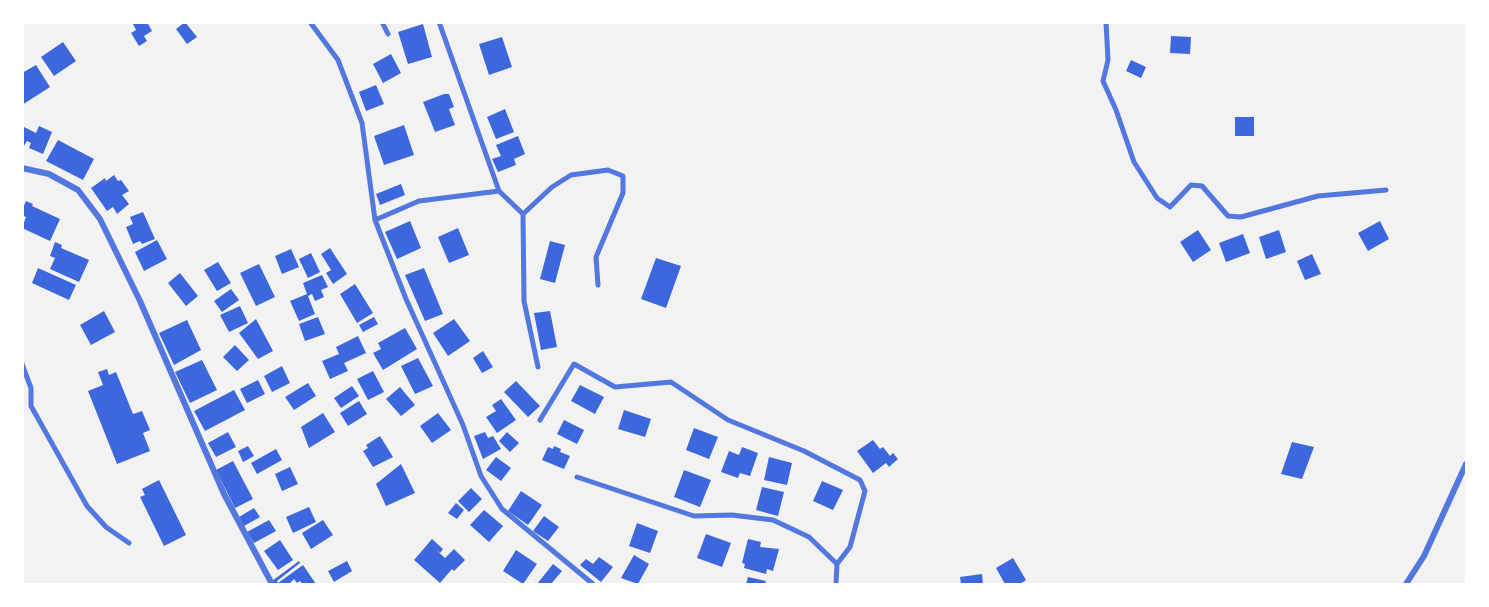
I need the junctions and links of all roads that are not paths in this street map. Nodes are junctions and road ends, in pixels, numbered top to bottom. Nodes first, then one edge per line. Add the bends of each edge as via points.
1 (310, 22) edge
2 (382, 22) edge
3 (439, 22) edge
4 (1106, 22) edge
5 (388, 34) dead end
6 (22, 168) edge
7 (1386, 190) dead end
8 (499, 191) junction
9 (523, 214) junction
10 (375, 220) junction
11 (598, 285) dead end
12 (22, 364) edge
13 (537, 367) dead end
14 (540, 420) dead end
15 (1467, 464) edge
16 (577, 477) dead end
17 (129, 543) dead end
18 (837, 564) junction
19 (272, 585) edge
20 (593, 585) edge
21 (836, 585) edge
22 (1406, 585) edge

1 - 10 street via 338,60 362,123
2 - 5 street
3 - 8 street
4 - 7 street via 1108,60 1103,81 1134,162 1157,198 1170,207 1191,185 1202,186 1228,216 1241,217 1318,196
6 - 19 street via 49,174 78,190 100,219 224,494
8 - 9 street
8 - 10 street via 419,201
9 - 11 street via 571,175 608,170 623,176 623,193 596,257
9 - 13 street via 524,302
10 - 20 street via 481,476 502,509
12 - 17 street via 31,388 31,405 87,506 106,527
14 - 18 street via 574,364 615,387 671,382 728,420 804,451 860,480 865,491 850,547
15 - 22 street via 1424,556
16 - 18 street via 694,516 773,520 809,537
18 - 21 street

